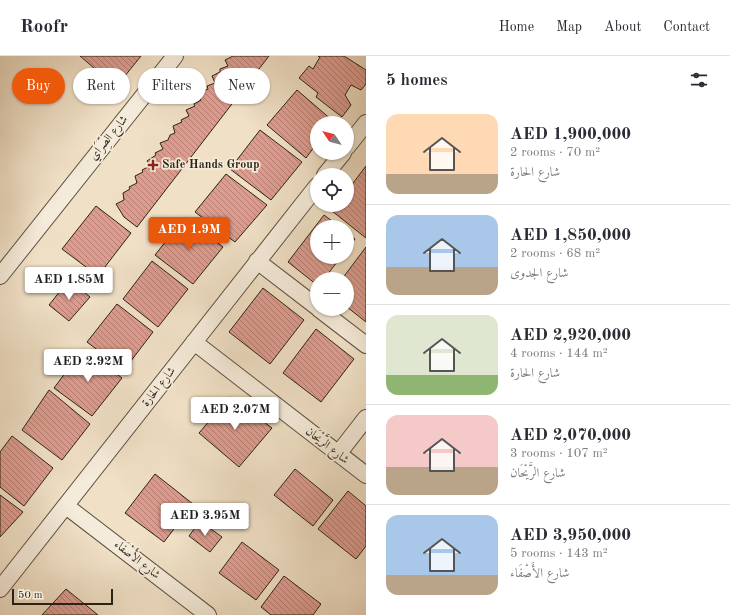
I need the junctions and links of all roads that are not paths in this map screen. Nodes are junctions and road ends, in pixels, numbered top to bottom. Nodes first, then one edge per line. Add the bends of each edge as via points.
1 (175, 56) edge
2 (366, 123) edge
3 (354, 138) edge
4 (337, 160) edge
5 (330, 168) edge
6 (310, 195) edge
7 (258, 261) junction
8 (0, 276) edge
9 (310, 302) edge
10 (328, 316) edge
11 (194, 342) junction
12 (366, 345) edge
13 (366, 418) edge
14 (338, 454) junction
15 (366, 475) edge
16 (66, 506) junction
17 (0, 589) edge
18 (208, 615) edge

1 - 8 street, شارع الصِّرَاي
2 - 3 street
4 - 5 street
6 - 7 street, شارع الحارة
7 - 9 street
7 - 11 street, شارع الحارة
10 - 12 street
11 - 14 street, شارع الرَّيْحَان
11 - 16 street, شارع الحارة
13 - 14 street
14 - 15 street, شارع الرَّيْحَان
16 - 17 street, شارع الحارة
16 - 18 street, شارع الأَصْفَاء

